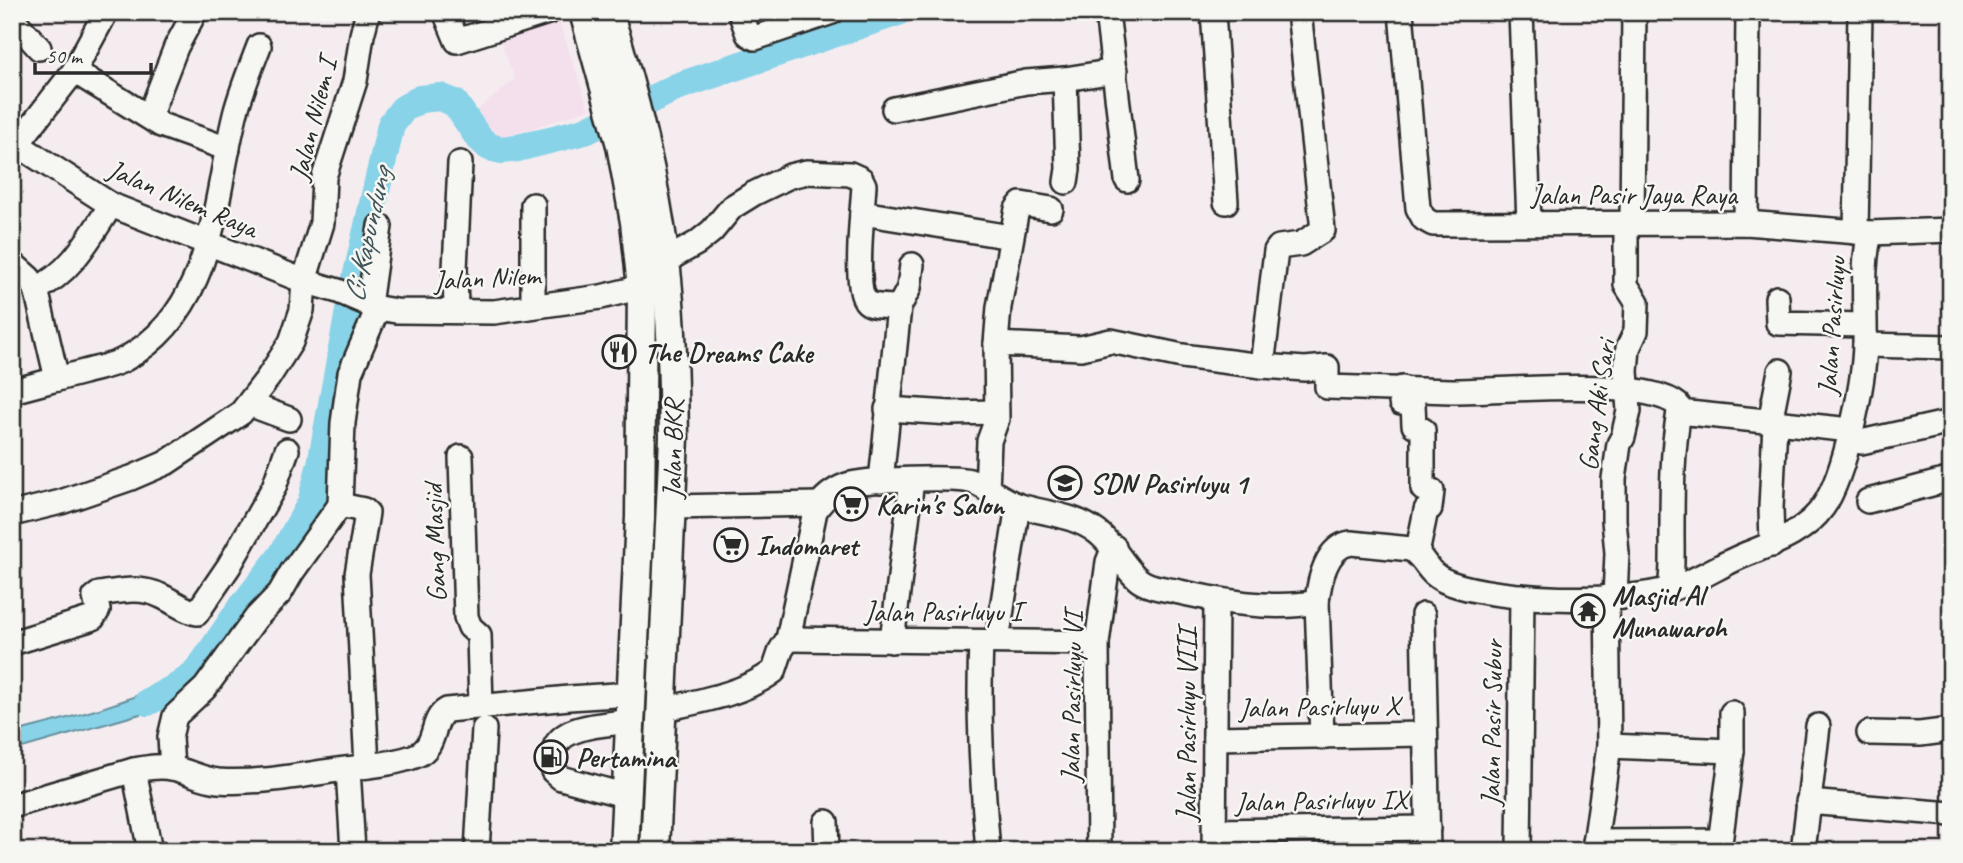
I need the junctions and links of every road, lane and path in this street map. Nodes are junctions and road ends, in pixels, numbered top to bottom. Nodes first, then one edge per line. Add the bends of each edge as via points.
1 (106, 12) edge
2 (195, 12) edge
3 (368, 12) edge
4 (445, 12) edge
5 (548, 12) edge
6 (584, 12) edge
7 (608, 12) edge
8 (740, 12) edge
9 (1107, 12) edge
10 (1213, 12) edge
11 (1299, 12) edge
12 (1401, 12) edge
13 (1521, 12) edge
14 (1634, 12) edge
15 (1748, 12) edge
16 (1860, 12) edge
17 (830, 13) edge
18 (12, 18) edge
19 (259, 46) dead end
20 (39, 48) dead end
21 (74, 71) junction
22 (1115, 71) junction
23 (617, 79) junction
24 (1065, 79) junction
25 (894, 109) dead end
26 (149, 117) junction
27 (632, 141) junction
28 (14, 146) edge
29 (228, 149) junction
30 (460, 163) dead end
31 (1127, 180) dead end
32 (1066, 182) dead end
33 (1226, 202) dead end
34 (111, 205) junction
35 (533, 205) dead end
36 (1051, 209) dead end
37 (862, 213) junction
38 (1529, 223) junction
39 (1629, 223) junction
40 (1746, 223) junction
41 (380, 226) dead end
42 (1951, 230) edge
43 (1863, 233) junction
44 (1011, 237) junction
45 (209, 242) junction
46 (665, 261) junction
47 (912, 265) dead end
48 (22, 280) edge
49 (304, 281) junction
50 (642, 287) junction
51 (338, 291) joint
52 (1777, 298) dead end
53 (371, 306) junction
54 (533, 306) junction
55 (900, 307) junction
56 (456, 311) junction
57 (1865, 335) junction
58 (996, 344) junction
59 (1951, 347) edge
60 (1262, 366) junction
61 (1780, 371) dead end
62 (57, 379) junction
63 (1402, 388) junction
64 (1626, 389) junction
65 (12, 391) edge
66 (249, 404) junction
67 (887, 409) junction
68 (996, 412) junction
69 (1679, 412) junction
70 (289, 419) dead end
71 (1951, 422) edge
72 (1772, 423) junction
73 (1856, 436) junction
74 (288, 450) dead end
75 (461, 457) dead end
76 (1951, 479) edge
77 (912, 480) junction
78 (881, 481) junction
79 (987, 490) junction
80 (1868, 500) dead end
81 (819, 504) junction
82 (340, 505) junction
83 (1018, 505) junction
84 (671, 507) junction
85 (12, 514) edge
86 (1772, 545) junction
87 (1114, 547) junction
88 (1417, 554) junction
89 (1670, 589) junction
90 (1522, 596) junction
91 (1611, 597) junction
92 (1216, 600) junction
93 (1317, 602) junction
94 (1423, 615) dead end
95 (788, 639) junction
96 (892, 641) junction
97 (989, 642) junction
98 (12, 643) edge
99 (1097, 643) junction
100 (631, 708) junction
101 (660, 710) junction
102 (1732, 713) dead end
103 (483, 718) junction
104 (1818, 726) dead end
105 (1951, 730) edge
106 (1869, 733) dead end
107 (1425, 734) junction
108 (1322, 737) junction
109 (1215, 738) junction
110 (556, 745) dead end
111 (1609, 746) junction
112 (1732, 751) junction
113 (172, 768) junction
114 (358, 768) junction
115 (134, 769) junction
116 (553, 771) dead end
117 (626, 796) junction
118 (1808, 802) junction
119 (12, 806) edge
120 (1951, 814) edge
121 (826, 822) dead end
122 (1428, 839) edge
123 (1215, 841) edge
124 (1720, 846) edge
125 (1595, 847) edge
126 (150, 851) edge
127 (353, 851) edge
128 (477, 851) edge
129 (624, 851) edge
130 (655, 851) edge
131 (827, 851) edge
132 (988, 851) edge
133 (1099, 851) edge
134 (1519, 851) edge
135 (1803, 851) edge

1 - 21 street
2 - 26 street
3 - 49 street, Jalan Nilem I via 355,81 324,177 322,223
4 - 5 street via 457,41
6 - 23 main road, Jalan BKR
7 - 23 main road, Jalan BKR
8 - 17 street via 748,34 755,38
9 - 22 street
10 - 33 street
11 - 60 street via 1323,230 1301,244 1276,251
12 - 38 street, Jalan Pasir Jaya Raya via 1418,221
13 - 38 street
14 - 39 street, Gang Aki Sari
15 - 40 street
16 - 43 street, Jalan Pasirluyu
18 - 20 street
19 - 29 street via 236,110
21 - 26 street
21 - 28 street
22 - 24 street
22 - 31 street
23 - 27 main road, Jalan BKR
24 - 25 street via 1026,82
24 - 32 street
26 - 29 street
27 - 46 main road, Jalan BKR
27 - 50 main road, Jalan BKR
28 - 34 street, Jalan Nilem Raya
29 - 45 street
30 - 56 street
34 - 45 street, Jalan Nilem Raya
34 - 48 street via 58,277
35 - 54 street
36 - 44 street via 1021,204
37 - 44 street
37 - 46 street via 861,179 850,174 807,172 790,176 732,207 712,231
37 - 55 street via 863,296 872,304
38 - 39 street, Jalan Pasir Jaya Raya
39 - 40 street, Jalan Pasir Jaya Raya
39 - 64 street, Gang Aki Sari via 1626,285 1637,302
40 - 43 street, Jalan Pasir Jaya Raya
41 - 53 street
42 - 43 street, Jalan Pasir Jaya Raya
43 - 57 street, Jalan Pasirluyu
44 - 58 street
45 - 49 street, Jalan Nilem Raya
45 - 62 street via 190,292 149,343 123,360
46 - 84 main road, Jalan BKR via 673,368
47 - 55 street
48 - 62 street via 39,312
49 - 51 street, Jalan Nilem Raya
49 - 66 street, Jalan Nilem I via 302,310 291,342
50 - 54 street, Jalan Nilem
50 - 100 main road, Jalan BKR via 640,517
51 - 53 street, Jalan Nilem
52 - 57 street via 1778,323
53 - 56 street, Jalan Nilem via 396,311
53 - 82 street via 350,373
54 - 56 street, Jalan Nilem
55 - 67 street
57 - 59 street
57 - 73 street, Jalan Pasirluyu
58 - 60 street via 1080,348 1111,341
58 - 68 street
60 - 63 street via 1327,367 1327,387
61 - 72 street
62 - 65 street
63 - 64 street
63 - 88 street via 1401,403 1413,405 1414,425 1423,431 1423,489 1432,491
64 - 69 street via 1675,402
64 - 91 street, Gang Aki Sari via 1629,411 1614,479 1617,553
66 - 70 street
66 - 85 street, Jalan Nilem I via 166,463 85,494
67 - 68 street
67 - 78 street
68 - 79 street via 989,441
69 - 72 street
69 - 89 street
71 - 73 street
72 - 73 street
72 - 86 street
73 - 86 street, Jalan Pasirluyu via 1823,508
74 - 98 street via 275,487 195,614 148,591 99,594 93,618
75 - 103 street, Gang Masjid via 465,611 467,622 479,635
76 - 80 street
77 - 78 street
77 - 79 street via 971,481
77 - 96 street
78 - 81 street via 848,485
79 - 83 street
81 - 84 street
81 - 95 street
82 - 113 street via 280,593 205,688 175,716 170,737
82 - 114 street via 367,513 357,574
83 - 87 street via 1067,517
83 - 97 street
84 - 101 main road, Jalan BKR
86 - 89 street, Jalan Pasirluyu
87 - 92 street via 1145,584
87 - 99 street, Jalan Pasirluyu VI
88 - 90 street, Jalan Pasirluyu via 1434,576 1451,584
88 - 93 street via 1398,547 1341,545 1323,572
89 - 91 street, Jalan Pasirluyu
90 - 91 street, Jalan Pasirluyu
90 - 134 street, Jalan Pasir Subur
91 - 111 street, Gang Aki Sari
92 - 93 street via 1283,605
92 - 109 street, Jalan Pasirluyu VIII
93 - 108 street
94 - 107 street
95 - 96 street, Jalan Pasirluyu I
95 - 101 street via 774,671 753,684
96 - 97 street, Jalan Pasirluyu I
97 - 99 street, Jalan Pasirluyu I
97 - 132 street via 978,707
99 - 133 street, Jalan Pasirluyu VI
100 - 103 street
100 - 110 street via 572,732
100 - 117 main road, Jalan BKR
101 - 130 main road, Jalan BKR
102 - 112 street
103 - 114 street via 443,712 426,750 415,757
103 - 128 street, Gang Masjid
104 - 118 street
105 - 106 street
107 - 108 street, Jalan Pasirluyu X
107 - 122 street
108 - 109 street, Jalan Pasirluyu X
109 - 123 street, Jalan Pasirluyu VIII
111 - 112 street
111 - 125 street, Gang Aki Sari
112 - 124 street
113 - 114 street via 220,781 255,772
113 - 115 street
114 - 127 street
115 - 119 street
115 - 126 street
116 - 117 street via 561,778
117 - 129 main road, Jalan BKR
118 - 120 street
118 - 135 street
121 - 131 street
122 - 123 street, Jalan Pasirluyu IX
124 - 125 street

